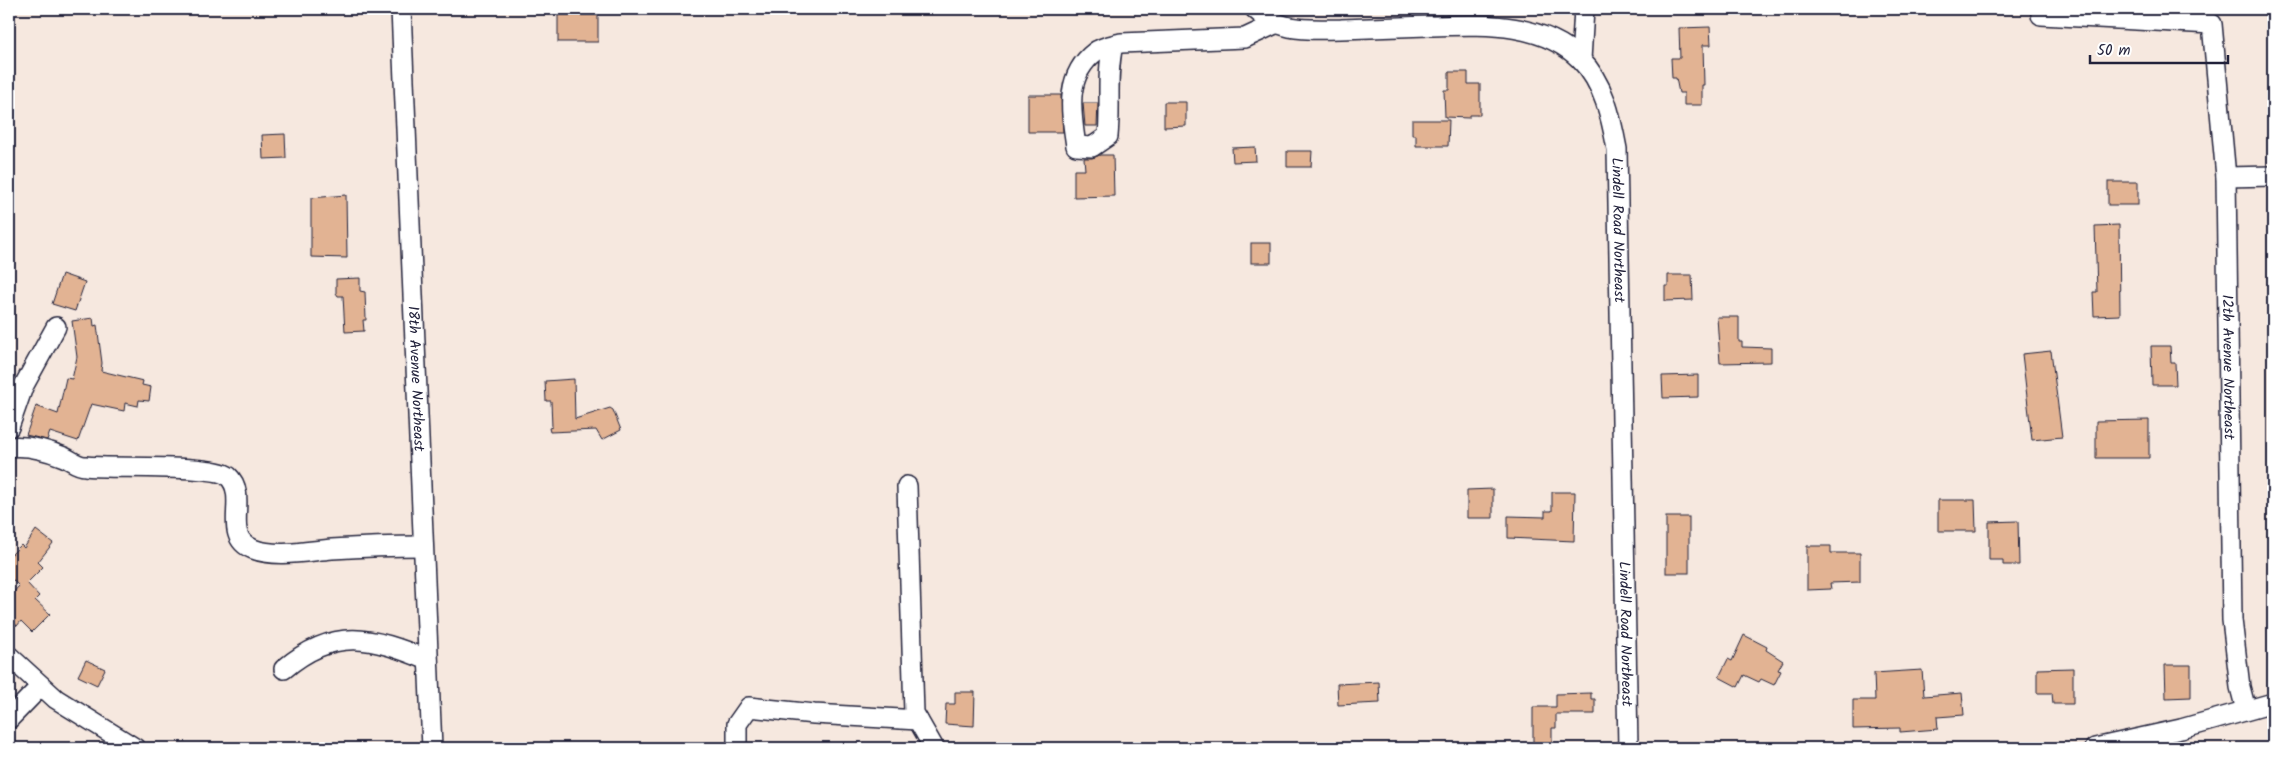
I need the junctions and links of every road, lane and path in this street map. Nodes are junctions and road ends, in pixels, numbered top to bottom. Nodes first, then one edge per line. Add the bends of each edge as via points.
1 (400, 9) edge
2 (1255, 9) edge
3 (1584, 9) edge
4 (2041, 9) edge
5 (1275, 24) junction
6 (1113, 45) junction
7 (1581, 60) junction
8 (2273, 176) edge
9 (2226, 177) junction
10 (56, 327) dead end
11 (9, 427) edge
12 (9, 447) edge
13 (907, 486) dead end
14 (423, 546) junction
15 (9, 656) edge
16 (428, 660) junction
17 (284, 669) dead end
18 (41, 686) junction
19 (2273, 703) edge
20 (2246, 710) junction
21 (9, 718) edge
22 (918, 720) junction
23 (104, 739) edge
24 (135, 748) edge
25 (432, 748) edge
26 (737, 748) edge
27 (934, 748) edge
28 (1628, 748) edge
29 (2095, 748) edge

1 - 14 street, 18th Avenue Northeast
2 - 5 street, Lindell Road Northeast
3 - 7 street
4 - 9 street, 12th Avenue Northeast via 2041,15 2212,24
5 - 6 street via 1245,38
5 - 7 street, Lindell Road Northeast via 1304,30 1509,27 1552,41
6 - 6 street via 1096,51 1075,74 1070,109 1076,146 1092,148 1108,136 1108,64
7 - 28 street, Lindell Road Northeast via 1610,110 1617,149
8 - 9 street
9 - 20 street, 12th Avenue Northeast via 2232,620
10 - 11 street via 23,386
12 - 14 street via 40,449 84,466 226,474 236,490 237,536 246,546 259,551
13 - 22 street via 914,713
14 - 16 street, 18th Avenue Northeast
15 - 18 street
16 - 17 street via 386,644 352,639 319,646
16 - 25 street, 18th Avenue Northeast
18 - 21 street
18 - 23 street
19 - 20 street
20 - 29 street via 2181,729
22 - 26 street via 749,707 737,724
22 - 27 street
23 - 24 street

